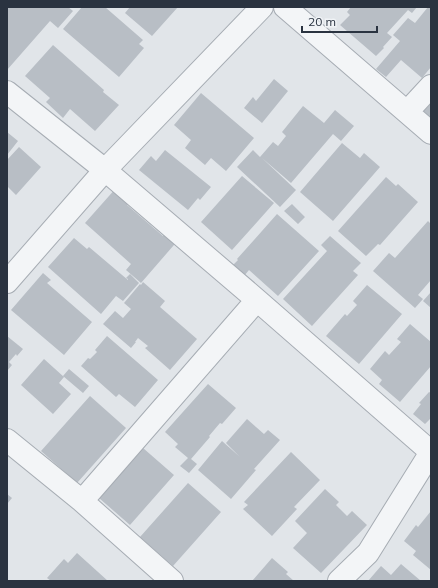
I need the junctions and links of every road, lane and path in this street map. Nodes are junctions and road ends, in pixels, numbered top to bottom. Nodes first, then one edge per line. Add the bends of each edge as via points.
1 (262, 7) edge
2 (285, 7) edge
3 (431, 86) edge
4 (7, 92) edge
5 (407, 112) junction
6 (431, 133) edge
7 (105, 170) junction
8 (7, 282) edge
9 (256, 300) junction
10 (7, 440) edge
11 (431, 452) edge
12 (82, 501) junction
13 (172, 581) edge
14 (339, 581) edge

1 - 7 street
2 - 5 street
3 - 5 street
4 - 7 street
5 - 6 street
7 - 8 street
7 - 9 street
9 - 11 street
9 - 12 street
10 - 12 street
11 - 14 street via 368,553
12 - 13 street

